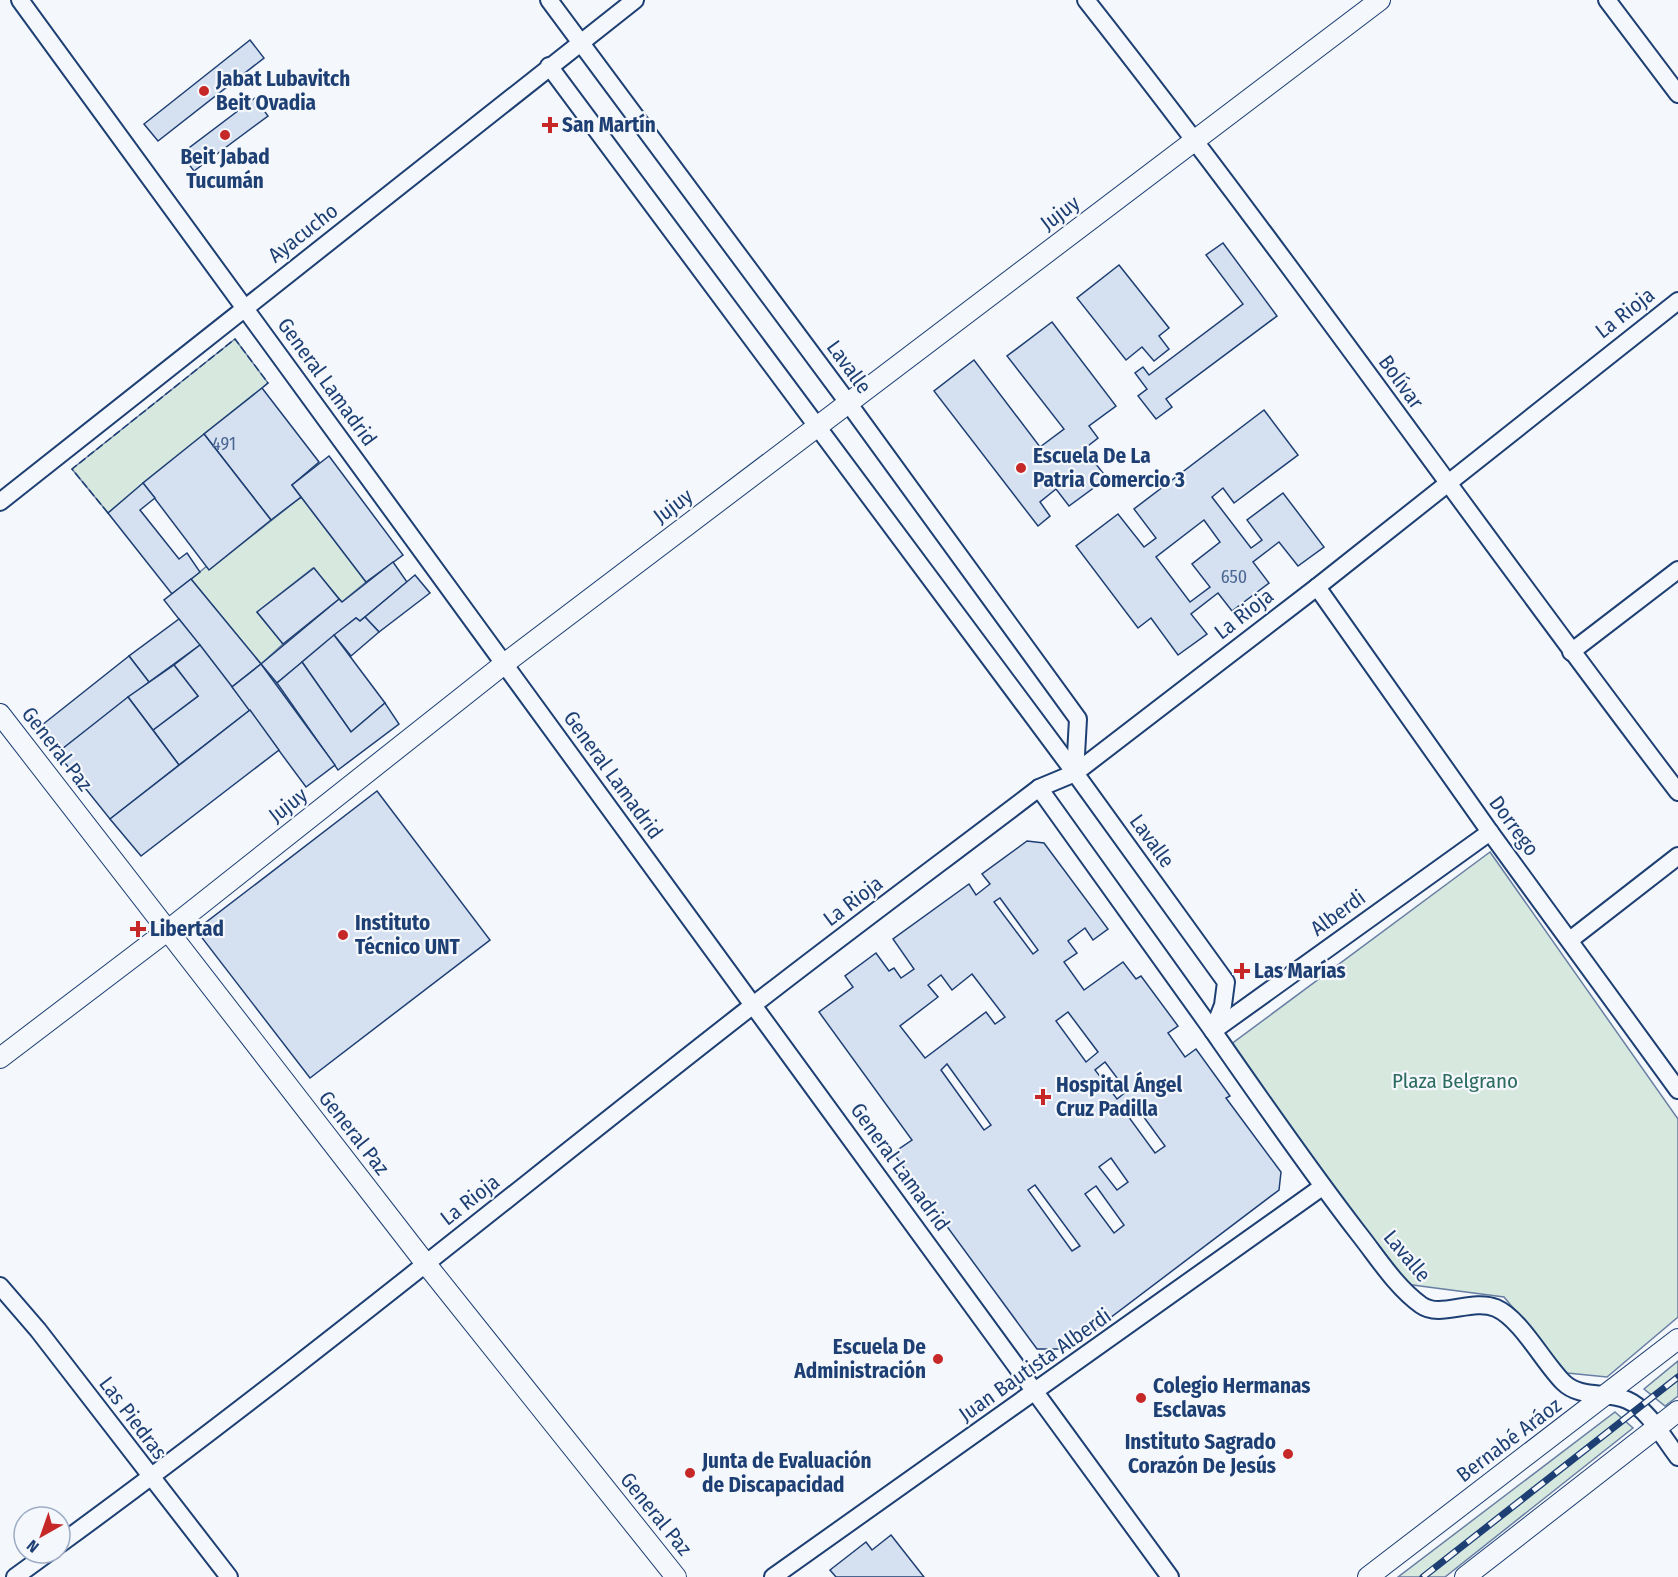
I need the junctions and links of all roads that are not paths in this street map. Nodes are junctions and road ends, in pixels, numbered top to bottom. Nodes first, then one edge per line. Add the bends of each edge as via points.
1 (20, 0) edge
2 (549, 0) edge
3 (635, 0) edge
4 (1086, 0) edge
5 (1380, 0) edge
6 (1607, 0) edge
7 (581, 42) junction
8 (549, 66) junction
9 (1678, 94) edge
10 (1196, 139) junction
11 (1678, 301) edge
12 (245, 308) junction
13 (849, 404) junction
14 (817, 427) junction
15 (1446, 482) junction
16 (0, 502) edge
17 (1678, 570) edge
18 (1317, 586) junction
19 (1571, 652) junction
20 (504, 664) junction
21 (0, 714) edge
22 (1075, 773) junction
23 (1039, 788) junction
24 (1678, 792) edge
25 (1490, 832) junction
26 (1678, 856) edge
27 (167, 931) junction
28 (1570, 940) junction
29 (753, 1006) junction
30 (1214, 1031) junction
31 (0, 1058) edge
32 (1678, 1090) edge
33 (1322, 1187) junction
34 (426, 1264) junction
35 (0, 1286) edge
36 (1678, 1340) edge
37 (1037, 1392) junction
38 (1606, 1396) junction
39 (1678, 1411) edge
40 (1656, 1429) junction
41 (1678, 1456) edge
42 (151, 1478) junction
43 (72, 1535) edge
44 (32, 1565) edge
45 (1474, 1574) edge
46 (15, 1577) edge
47 (229, 1577) edge
48 (676, 1577) edge
49 (773, 1577) edge
50 (1170, 1577) edge
51 (1368, 1577) edge

1 - 12 street, General Lamadrid
2 - 7 street, Lavalle
3 - 7 street, Ayacucho
4 - 10 street, Bolívar
5 - 10 street, Jujuy
6 - 9 street
7 - 8 street, Ayacucho
7 - 13 street, Lavalle
8 - 12 street, Ayacucho
8 - 14 street, Lavalle
10 - 13 street, Jujuy
10 - 15 street, Bolívar
11 - 15 street, La Rioja
12 - 16 street, Ayacucho
12 - 20 street, General Lamadrid
13 - 14 street, Jujuy
13 - 22 street, Lavalle via 1078,719
14 - 20 street, Jujuy
14 - 22 street, Lavalle
15 - 18 street, La Rioja
15 - 19 street, Bolívar
17 - 19 street
18 - 22 street, La Rioja
18 - 25 street, Dorrego
19 - 24 street, Bolívar
20 - 27 street, Jujuy
20 - 29 street, General Lamadrid
21 - 27 street, General Paz
22 - 23 street, La Rioja
22 - 30 street, Lavalle via 1226,982
23 - 29 street, La Rioja
23 - 30 street, Lavalle
25 - 28 street, Dorrego
25 - 30 street, Alberdi
26 - 28 street
27 - 31 street, Jujuy
27 - 34 street, General Paz
28 - 32 street, Dorrego
29 - 34 street, La Rioja
29 - 37 street, General Lamadrid
30 - 33 street, Lavalle
33 - 37 street, Juan Bautista Alberdi
33 - 38 street, Lavalle via 1404,1292 1424,1308 1443,1310 1477,1303 1497,1308 1510,1318 1564,1383 1576,1391
34 - 42 street, La Rioja
34 - 48 street, General Paz
35 - 42 street, Las Piedras
36 - 38 street, Bernabé Aráoz
37 - 49 street, Juan Bautista Alberdi
37 - 50 street, General Lamadrid
38 - 40 street, Lavalle via 1626,1400 1639,1408
38 - 51 street, Bernabé Aráoz
39 - 40 street
40 - 41 street, Lavalle
40 - 45 street
42 - 43 street, La Rioja
42 - 47 street, Las Piedras
44 - 46 street

